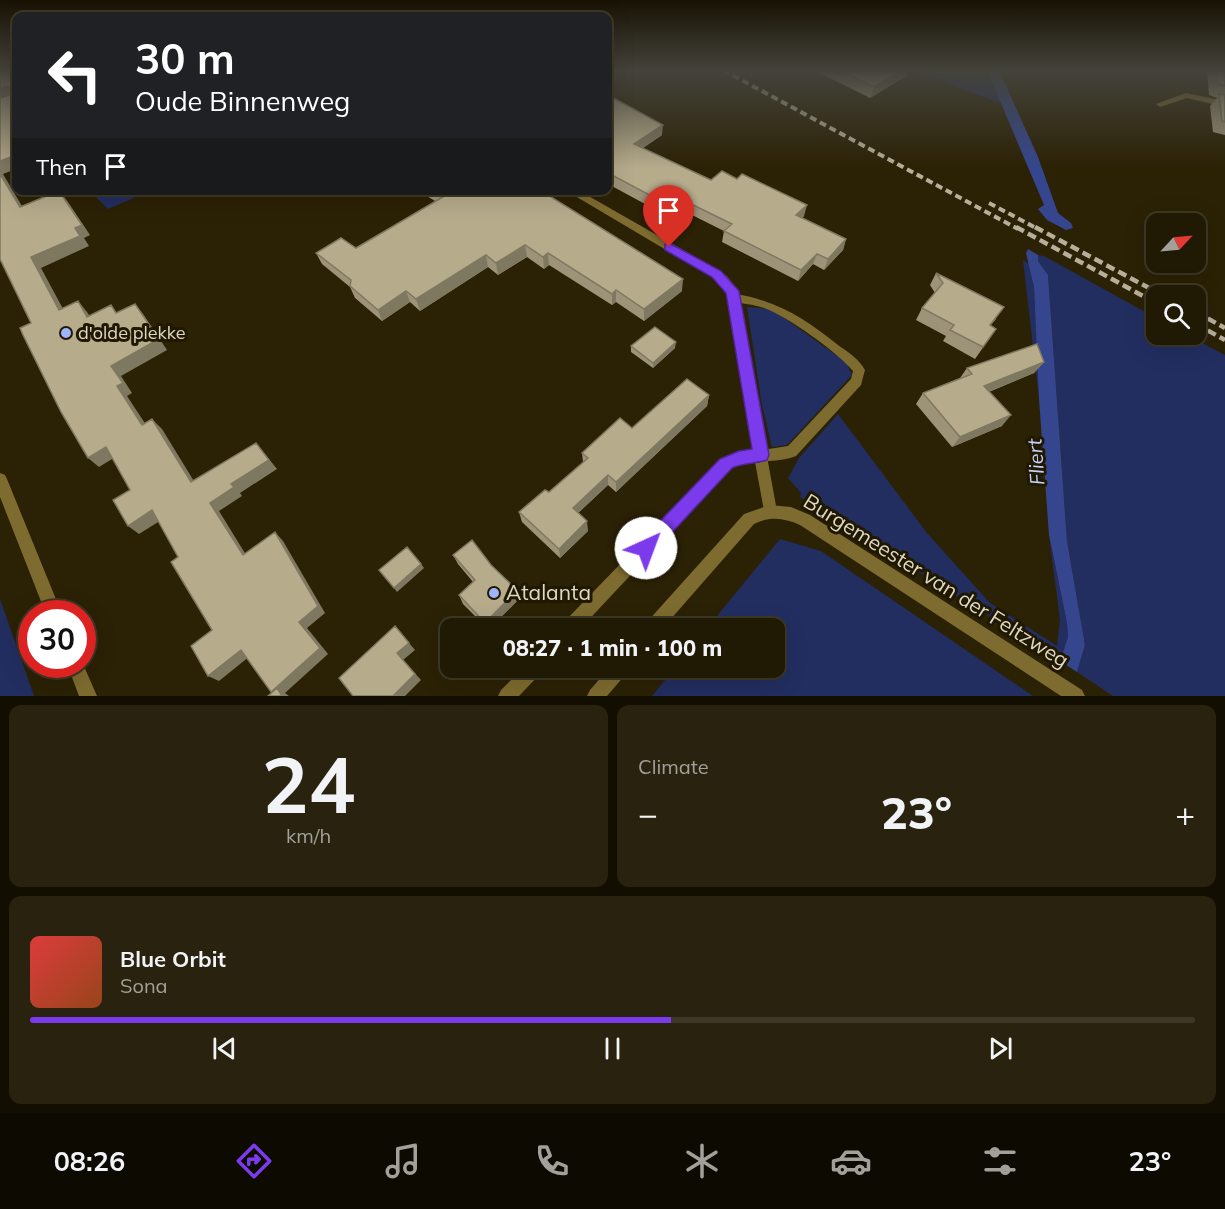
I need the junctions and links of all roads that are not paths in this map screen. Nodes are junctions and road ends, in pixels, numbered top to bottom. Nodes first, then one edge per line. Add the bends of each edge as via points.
1 (1164, 102) edge
2 (1160, 104) dead end
3 (579, 195) edge
4 (735, 298) junction
5 (761, 455) junction
6 (0, 479) edge
7 (771, 511) junction
8 (48, 600) edge
9 (580, 618) edge
10 (662, 618) edge
11 (81, 678) edge
12 (524, 678) edge
13 (611, 678) edge
14 (88, 696) edge
15 (507, 696) edge
16 (596, 696) edge
17 (1076, 696) edge

1 - 2 street
3 - 4 street via 716,274
4 - 5 street
4 - 5 street via 762,301 782,310 859,370 857,381 791,452
5 - 7 street
5 - 9 street via 726,464
6 - 8 street
7 - 10 street via 748,519
7 - 17 street, Burgemeester van der Feltzweg via 783,511 805,520
11 - 14 street
12 - 15 street
13 - 16 street

